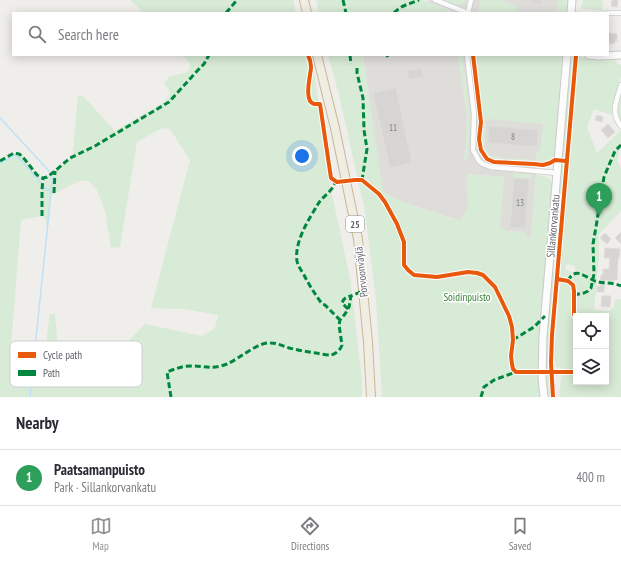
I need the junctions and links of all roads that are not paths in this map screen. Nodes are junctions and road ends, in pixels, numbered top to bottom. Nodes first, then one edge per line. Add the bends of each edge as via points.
1 (304, 0) edge
2 (435, 0) edge
3 (471, 0) edge
4 (572, 0) edge
5 (306, 12) edge
6 (465, 12) edge
7 (468, 12) edge
8 (571, 12) edge
9 (609, 13) edge
10 (621, 13) edge
11 (621, 55) edge
12 (317, 56) edge
13 (466, 56) edge
14 (567, 56) edge
15 (609, 56) edge
16 (621, 85) edge
17 (621, 126) edge
18 (557, 173) junction
19 (371, 397) edge
20 (544, 397) edge

1 - 5 highway
2 - 6 street
3 - 7 street
4 - 8 main road
9 - 10 street
11 - 15 main road
12 - 19 highway, Porvoonväylä / 25 via 358,239
13 - 18 street via 474,114 473,150 479,161 491,167
14 - 18 main road, Sillankorvankatu
16 - 17 street via 614,110
18 - 20 main road, Sillankorvankatu via 542,350

